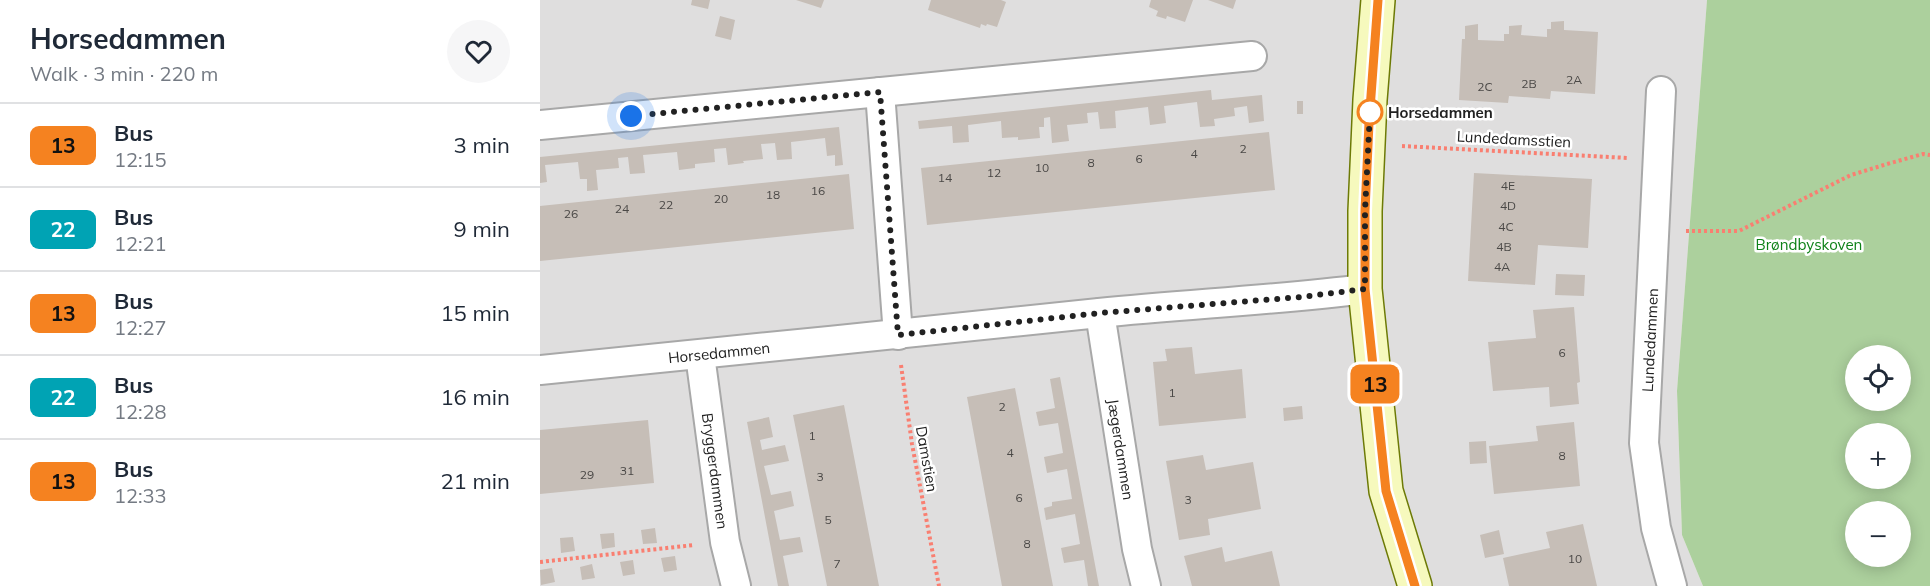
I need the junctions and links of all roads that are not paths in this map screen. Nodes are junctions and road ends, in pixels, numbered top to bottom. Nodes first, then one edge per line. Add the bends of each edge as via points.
1 (1378, 0) edge
2 (1252, 56) dead end
3 (1661, 91) dead end
4 (880, 92) junction
5 (540, 125) edge
6 (1365, 289) junction
7 (1100, 313) junction
8 (898, 335) junction
9 (700, 355) junction
10 (540, 370) edge
11 (736, 586) edge
12 (1146, 586) edge
13 (1415, 586) edge
14 (1672, 586) edge

1 - 6 street via 1368,146
2 - 4 street
3 - 14 street, Lundedammen via 1644,443 1656,528
4 - 5 street
4 - 8 street
6 - 7 street, Horsedammen
6 - 13 street via 1386,491
7 - 8 street, Horsedammen
7 - 12 street, Jægerdammen
8 - 9 street, Horsedammen
9 - 10 street, Horsedammen
9 - 11 street, Bryggerdammen via 725,542

